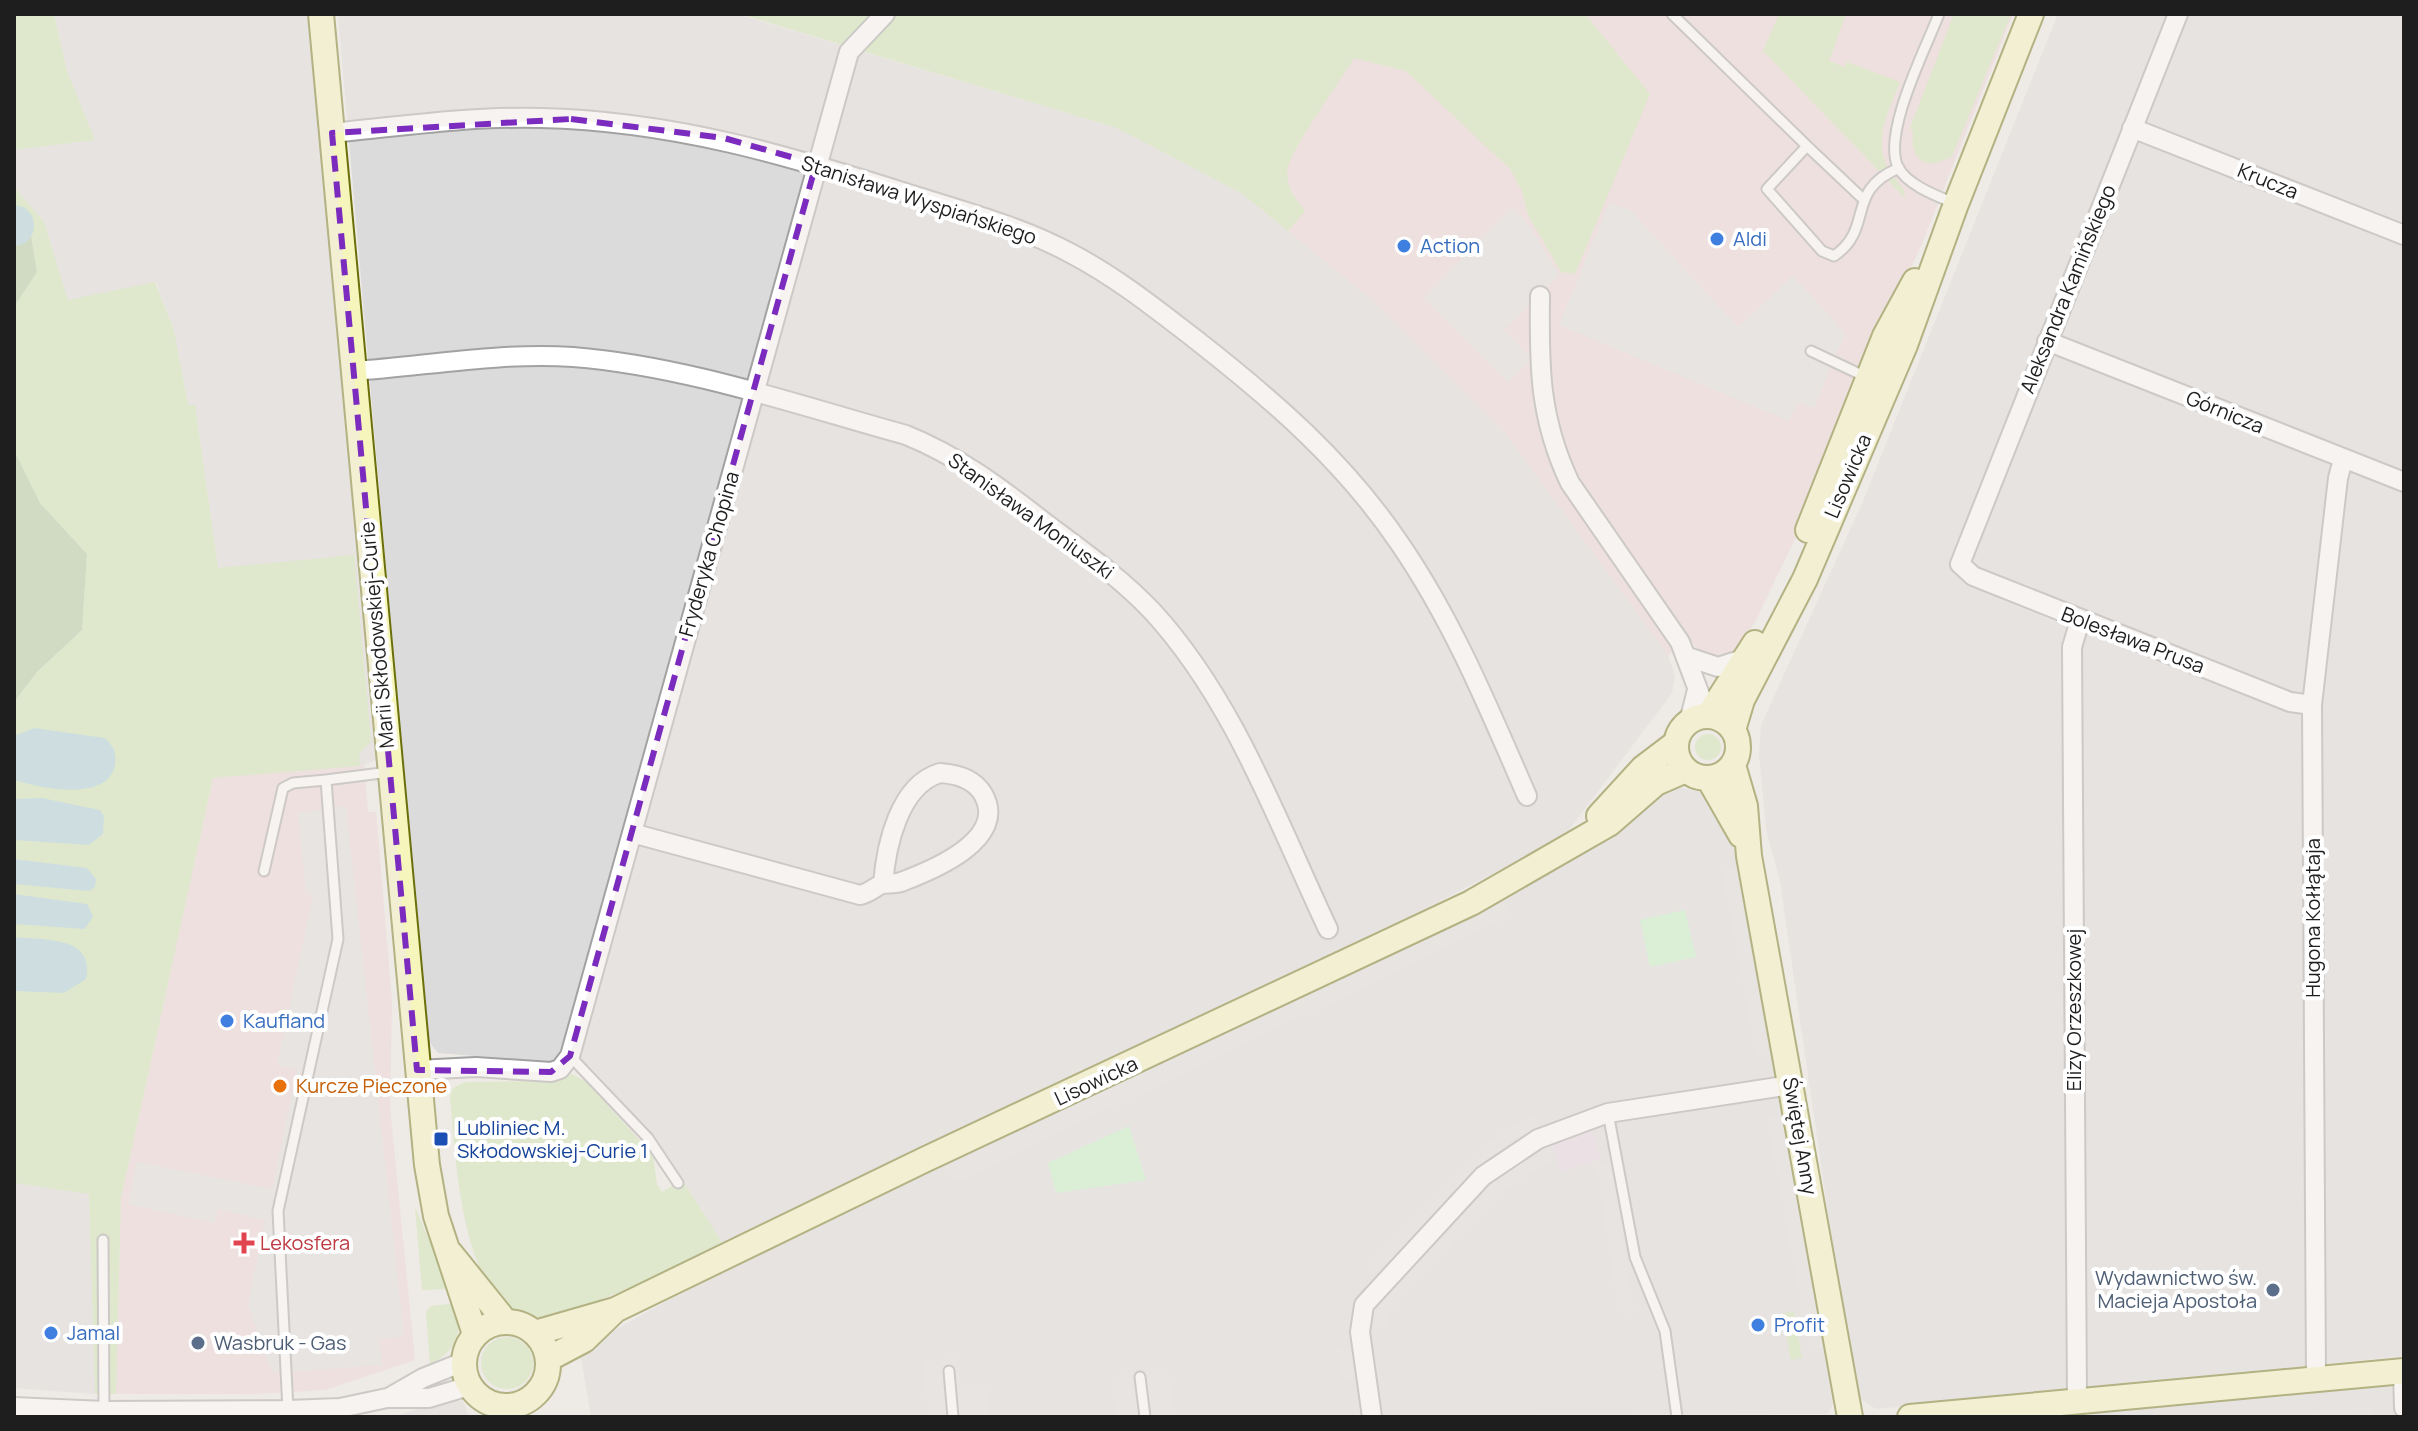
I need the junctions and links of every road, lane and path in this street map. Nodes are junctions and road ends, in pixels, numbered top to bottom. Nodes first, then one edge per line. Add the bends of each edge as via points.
1 (321, 14) edge
2 (885, 14) edge
3 (1672, 14) edge
4 (1939, 14) edge
5 (2031, 14) edge
6 (2178, 14) edge
7 (2132, 128) junction
8 (332, 133) junction
9 (1807, 146) junction
10 (816, 164) junction
11 (1899, 168) junction
12 (1862, 198) junction
13 (1953, 210) junction
14 (2404, 235) edge
15 (1540, 296) dead end
16 (2047, 341) junction
17 (1811, 351) dead end
18 (1897, 364) junction
19 (354, 371) junction
20 (1869, 378) junction
21 (753, 393) junction
22 (1874, 414) junction
23 (2343, 460) junction
24 (2404, 482) edge
25 (1960, 564) joint
26 (2080, 620) junction
27 (1688, 657) junction
28 (1746, 658) junction
29 (2312, 705) junction
30 (1691, 727) junction
31 (1733, 730) junction
32 (1733, 765) junction
33 (1686, 770) junction
34 (389, 772) junction
35 (1709, 779) junction
36 (326, 780) junction
37 (1527, 796) dead end
38 (632, 833) junction
39 (1573, 845) junction
40 (1749, 856) junction
41 (264, 871) dead end
42 (883, 884) junction
43 (1328, 929) dead end
44 (570, 1056) junction
45 (417, 1070) junction
46 (1791, 1085) junction
47 (1608, 1113) junction
48 (678, 1183) dead end
49 (103, 1240) dead end
50 (449, 1252) junction
51 (615, 1310) junction
52 (505, 1321) junction
53 (535, 1333) junction
54 (475, 1334) junction
55 (548, 1359) junction
56 (463, 1362) junction
57 (949, 1371) dead end
58 (2403, 1371) edge
59 (1140, 1377) dead end
60 (2316, 1379) junction
61 (387, 1398) junction
62 (476, 1401) edge
63 (14, 1407) edge
64 (2062, 1407) edge
65 (2404, 1408) edge
66 (288, 1410) junction
67 (506, 1412) edge
68 (115, 1413) edge
69 (953, 1417) edge
70 (1145, 1417) edge
71 (1372, 1417) edge
72 (1677, 1417) edge
73 (1850, 1417) edge
74 (1910, 1417) edge

1 - 8 main road, Marii Skłodowskiej-Curie
2 - 10 street, Fryderyka Chopina via 849,52
3 - 9 lane
4 - 11 lane via 1900,116 1895,148
5 - 13 main road, Lisowicka
6 - 7 street, Aleksandra Kamińskiego
7 - 14 street, Krucza
7 - 16 street, Aleksandra Kamińskiego
8 - 10 street, Stanisława Wyspiańskiego via 480,120 571,119 724,138
8 - 19 main road, Marii Skłodowskiej-Curie
9 - 12 lane
9 - 12 lane via 1767,189 1827,256 1840,252 1856,234
10 - 21 street, Fryderyka Chopina
10 - 37 street, Stanisława Wyspiańskiego via 999,223 1072,254 1122,285 1272,400 1334,460 1400,543 1461,645
11 - 12 lane via 1877,180
11 - 13 lane
13 - 18 main road, Lisowicka
13 - 20 main road, Lisowicka via 1885,336
15 - 27 street via 1540,389 1559,460
16 - 23 street, Górnicza
16 - 25 street, Aleksandra Kamińskiego
17 - 20 lane
18 - 20 lane
18 - 22 main road, Lisowicka
19 - 21 street, Stanisława Moniuszki via 571,357 654,369
19 - 34 main road, Marii Skłodowskiej-Curie
20 - 22 lane via 1877,394
20 - 28 main road, Lisowicka via 1791,570
21 - 38 street, Fryderyka Chopina
21 - 43 street, Stanisława Moniuszki via 936,447 1015,499 1118,579 1151,611 1206,681
22 - 31 main road, Lisowicka via 1805,579 1742,700
23 - 24 street, Górnicza
23 - 29 street, Hugona Kołłątaja
25 - 26 street, Bolesława Prusa via 1973,576
26 - 29 street, Bolesława Prusa via 2290,702
26 - 64 street, Elizy Orzeszkowej via 2072,647
27 - 28 street via 1718,667
27 - 30 street via 1697,687
28 - 30 main road, Lisowicka
29 - 60 street, Hugona Kołłątaja
30 - 31 main road via 1722,720
30 - 33 main road via 1678,757
30 - 39 main road, Lisowicka via 1643,768
31 - 32 main road via 1738,747
32 - 35 main road
32 - 40 main road, Świętej Anny via 1745,806
33 - 35 main road
33 - 39 main road, Lisowicka via 1656,783 1610,823
34 - 36 lane
34 - 45 main road, Marii Skłodowskiej-Curie
35 - 40 main road, Świętej Anny
36 - 41 lane via 283,788
36 - 66 lane via 338,939 278,1211
38 - 42 street via 852,895 867,894
38 - 44 street, Fryderyka Chopina
39 - 51 main road, Lisowicka via 1471,903
40 - 46 main road, Świętej Anny
42 - 42 street via 900,883 978,839 988,814 974,783 940,773 918,784 902,809
44 - 45 street via 551,1072
44 - 48 lane via 648,1138
45 - 50 main road, Marii Skłodowskiej-Curie via 429,1178
46 - 47 street
46 - 73 main road, Świętej Anny
47 - 71 street via 1538,1139 1498,1164 1373,1292 1364,1305 1360,1332
47 - 72 lane via 1635,1257 1665,1331
49 - 68 lane
50 - 52 main road, Marii Skłodowskiej-Curie
50 - 54 main road, Marii Skłodowskiej-Curie
51 - 53 main road, Lisowicka
51 - 55 main road, Lisowicka via 584,1340
52 - 53 main road
52 - 54 main road
53 - 55 main road
54 - 56 main road
55 - 67 main road via 539,1392
56 - 61 street
56 - 62 main road
57 - 69 lane
58 - 60 main road
58 - 65 street
59 - 70 lane
60 - 64 main road
61 - 62 street
61 - 66 street via 340,1408
62 - 67 main road
63 - 68 street
64 - 74 main road
66 - 68 street

